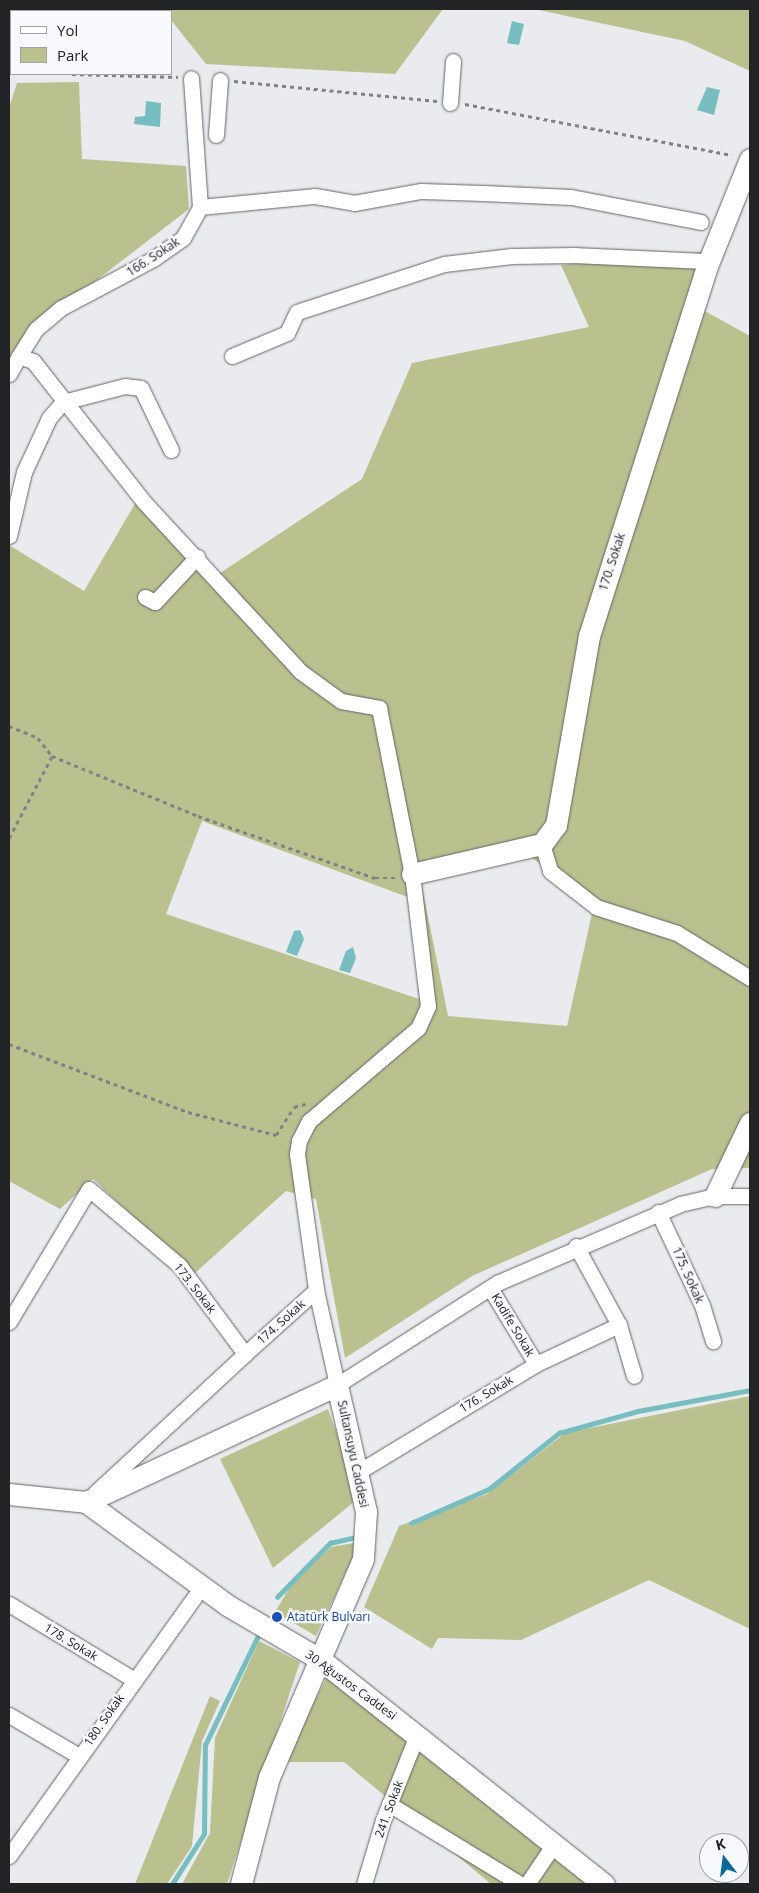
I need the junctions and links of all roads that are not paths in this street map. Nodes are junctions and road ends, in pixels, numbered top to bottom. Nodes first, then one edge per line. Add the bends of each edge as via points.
1 (453, 61) dead end
2 (191, 78) road end
3 (220, 80) road end
4 (450, 103) road end
5 (216, 135) dead end
6 (746, 158) edge
7 (200, 206) junction
8 (701, 222) dead end
9 (709, 261) junction
10 (19, 356) junction
11 (232, 356) dead end
12 (9, 374) edge
13 (63, 402) junction
14 (171, 450) dead end
15 (9, 536) edge
16 (198, 557) junction
17 (145, 597) dead end
18 (542, 844) junction
19 (412, 874) junction
20 (750, 978) edge
21 (750, 1123) edge
22 (715, 1196) junction
23 (750, 1196) edge
24 (658, 1212) junction
25 (576, 1246) junction
26 (490, 1288) junction
27 (316, 1290) junction
28 (9, 1322) edge
29 (619, 1325) junction
30 (712, 1340) dead end
31 (245, 1354) junction
32 (536, 1364) junction
33 (634, 1376) dead end
34 (338, 1386) junction
35 (358, 1472) junction
36 (9, 1494) edge
37 (86, 1502) junction
38 (202, 1586) junction
39 (9, 1604) edge
40 (320, 1660) junction
41 (133, 1679) junction
42 (9, 1715) edge
43 (417, 1735) junction
44 (79, 1756) junction
45 (389, 1804) junction
46 (554, 1844) junction
47 (9, 1856) edge
48 (241, 1884) edge
49 (364, 1884) edge
50 (520, 1884) edge
51 (527, 1884) edge
52 (604, 1884) edge

1 - 4 street
2 - 7 street
3 - 5 street
6 - 9 street, 170. Sokak
7 - 8 street via 315,196 354,203 421,191 571,197
7 - 10 street, 166. Sokak via 184,238 153,259 60,308 36,329
9 - 11 street via 575,255 512,256 444,264 297,312 287,332
9 - 18 street, 170. Sokak via 589,636 556,824
10 - 12 street, 166. Sokak
10 - 13 street via 33,361
13 - 14 street via 126,386 141,388
13 - 15 street via 49,418 24,472
13 - 16 street via 144,502
16 - 17 street via 155,602
16 - 19 street via 301,672 341,701 379,708
18 - 19 street
18 - 20 street via 550,871 596,907 677,933
19 - 27 street via 428,1006 418,1028 303,1130 297,1154
21 - 22 street
22 - 23 street
22 - 24 street
24 - 25 street
24 - 30 street, 175. Sokak via 702,1305
25 - 26 street
25 - 29 street
26 - 32 street, Kadife Sokak
26 - 34 street
27 - 31 street, 174. Sokak
27 - 34 street
28 - 31 street, 173. Sokak via 89,1189 179,1265
29 - 32 street, 176. Sokak
29 - 33 street
31 - 37 street
32 - 35 street, 176. Sokak
34 - 35 street, Sultansuyu Caddesi
34 - 37 street, Sultansuyu Caddesi
35 - 40 street, Sultansuyu Caddesi via 366,1512 363,1559
36 - 37 street
37 - 38 street, 30 Ağustos Caddesi
38 - 40 street, 30 Ağustos Caddesi
38 - 41 street, 180. Sokak
39 - 41 street, 178. Sokak
40 - 43 street, 30 Ağustos Caddesi
40 - 48 street, Sultansuyu Caddesi via 269,1776
41 - 44 street, 180. Sokak
42 - 44 street
43 - 45 street, 241. Sokak
43 - 46 street, 30 Ağustos Caddesi
44 - 47 street, 180. Sokak
45 - 49 street, 241. Sokak
45 - 50 street
46 - 51 street
46 - 52 street, 30 Ağustos Caddesi

